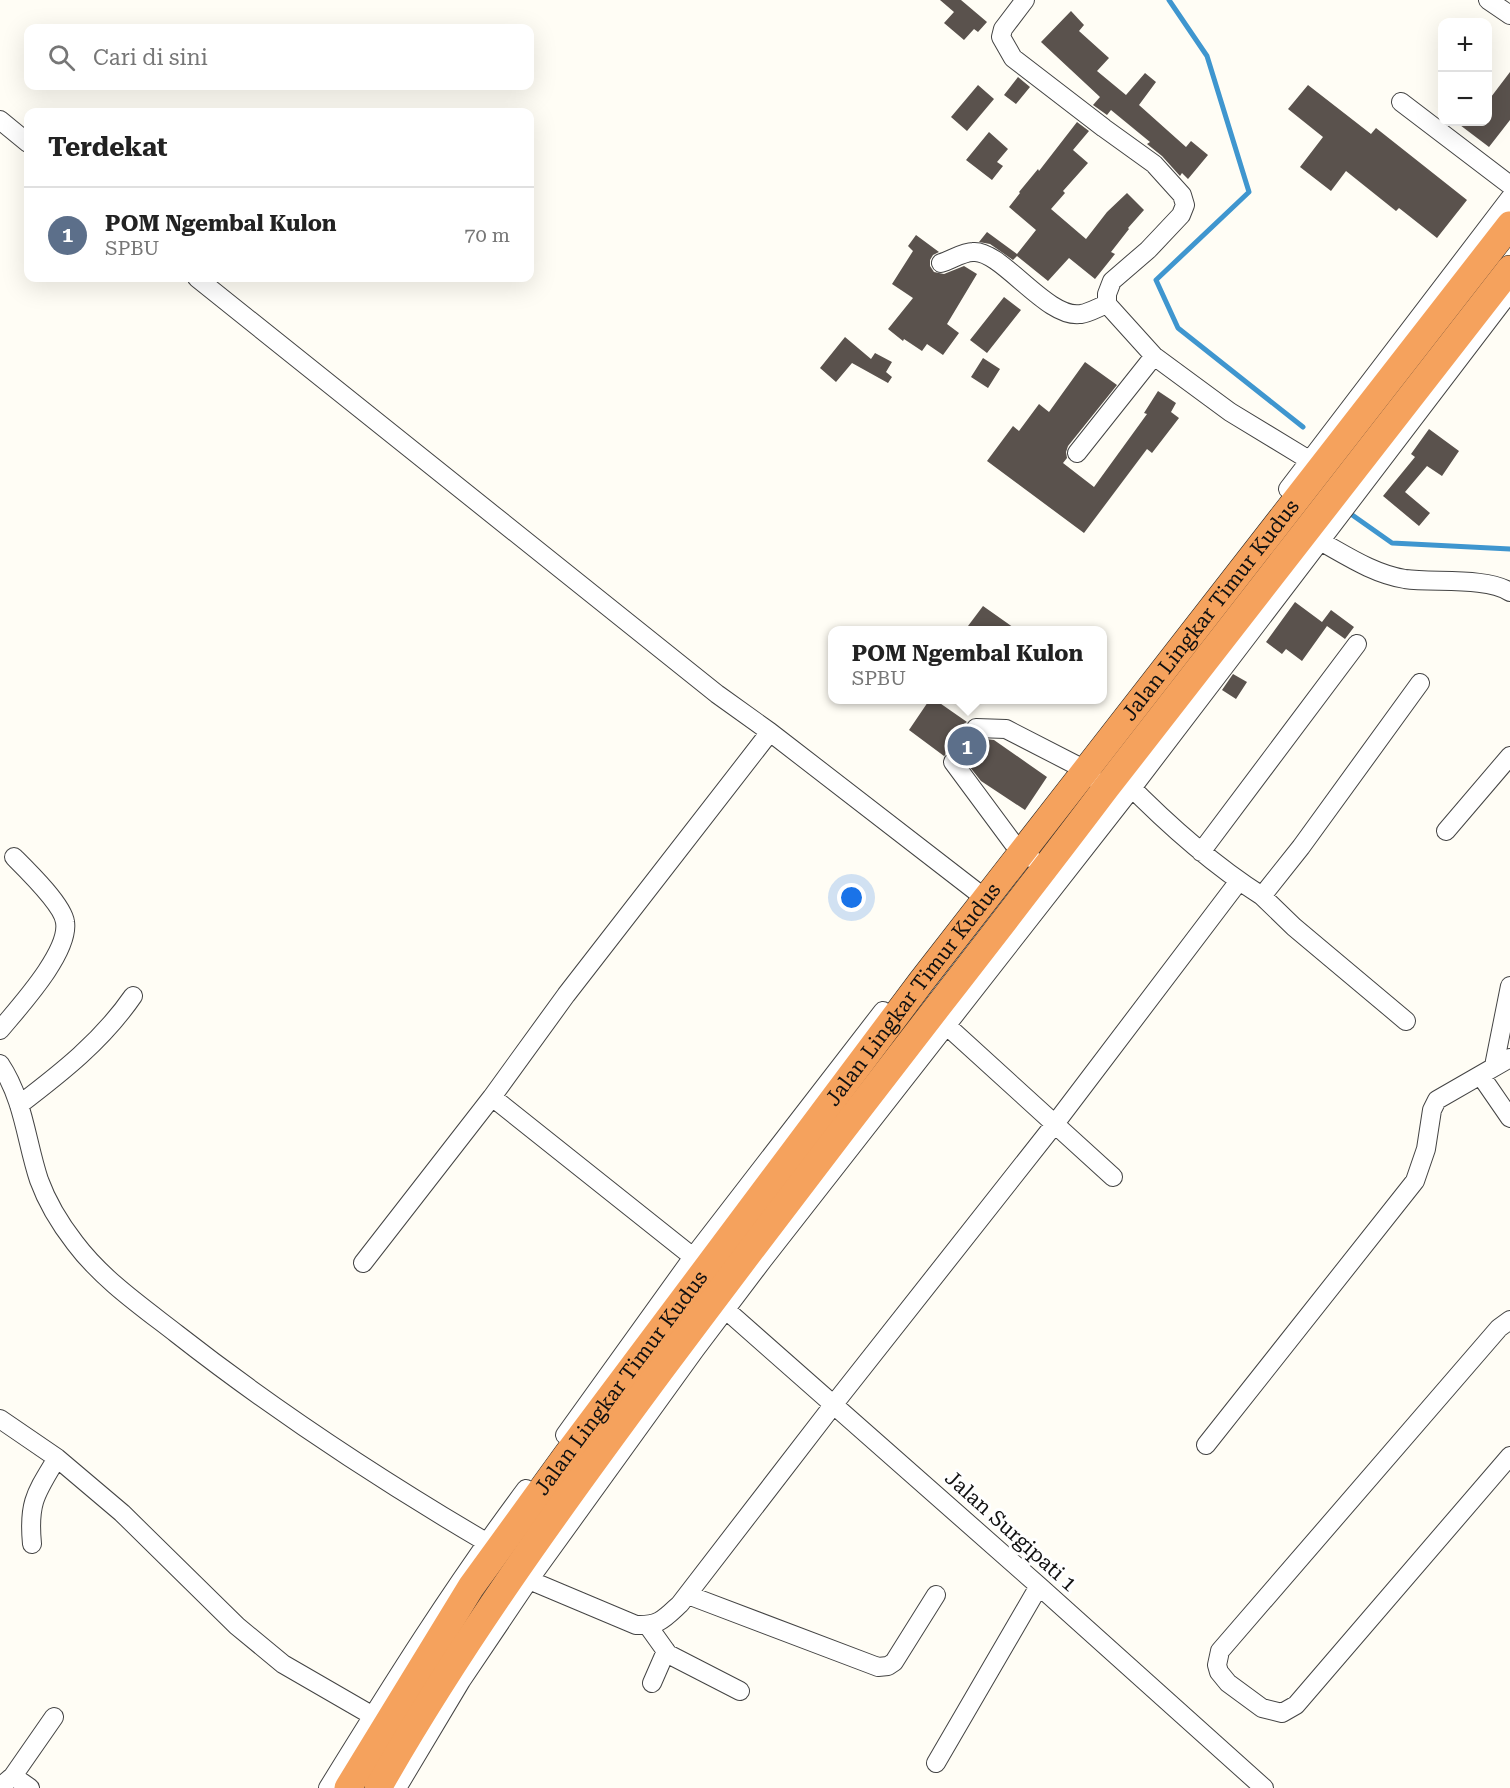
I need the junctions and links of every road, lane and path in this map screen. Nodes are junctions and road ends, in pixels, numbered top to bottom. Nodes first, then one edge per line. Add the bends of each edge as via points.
1 (1025, 0) edge
2 (1488, 0) edge
3 (1510, 15) edge
4 (1401, 102) dead end
5 (0, 120) edge
6 (24, 140) edge
7 (1510, 185) edge
8 (1510, 198) edge
9 (1510, 225) edge
10 (941, 263) dead end
11 (1510, 269) edge
12 (202, 282) edge
13 (1507, 302) edge
14 (1107, 304) junction
15 (1154, 356) junction
16 (1077, 453) dead end
17 (1309, 460) junction
18 (1320, 541) junction
19 (1510, 592) edge
20 (1357, 644) dead end
21 (1420, 684) dead end
22 (976, 728) dead end
23 (770, 732) junction
24 (1510, 756) edge
25 (1087, 758) junction
26 (953, 762) dead end
27 (1119, 787) junction
28 (1446, 831) dead end
29 (1018, 847) junction
30 (1201, 852) junction
31 (14, 857) dead end
32 (1052, 874) junction
33 (1239, 881) junction
34 (980, 895) junction
35 (1262, 896) junction
36 (1510, 986) edge
37 (133, 996) dead end
38 (1406, 1021) dead end
39 (946, 1025) junction
40 (0, 1030) edge
41 (0, 1064) edge
42 (1495, 1066) edge
43 (492, 1097) junction
44 (19, 1105) junction
45 (1510, 1118) edge
46 (1054, 1125) junction
47 (1113, 1178) dead end
48 (693, 1257) junction
49 (363, 1263) dead end
50 (725, 1310) junction
51 (1510, 1320) edge
52 (834, 1404) junction
53 (0, 1419) edge
54 (1206, 1445) dead end
55 (1510, 1456) edge
56 (57, 1458) junction
57 (486, 1542) junction
58 (32, 1544) dead end
59 (529, 1580) junction
60 (1039, 1586) junction
61 (688, 1595) junction
62 (936, 1596) dead end
63 (648, 1626) junction
64 (666, 1651) junction
65 (652, 1683) dead end
66 (740, 1691) dead end
67 (373, 1716) junction
68 (54, 1717) dead end
69 (936, 1763) dead end
70 (7, 1782) edge
71 (30, 1788) edge
72 (328, 1788) edge
73 (348, 1788) edge
74 (378, 1788) edge
75 (397, 1788) edge
76 (1264, 1788) edge

1 - 14 street via 1003,28 1001,37 1013,58 1154,164 1182,195 1185,205 1181,215 1148,250 1112,281
2 - 3 street
4 - 7 street
5 - 6 street
8 - 17 street
9 - 25 highway, Jalan Lingkar Timur Kudus
10 - 14 street via 973,252 982,254 1067,313 1080,315
11 - 27 highway, Jalan Lingkar Timur Kudus
12 - 23 street via 717,694
13 - 18 street
14 - 15 street
15 - 16 street
15 - 17 street via 1230,412
17 - 25 street
18 - 19 street via 1387,575 1485,583
18 - 27 street
20 - 30 street
21 - 35 street
22 - 25 street via 1006,729
23 - 34 street
23 - 43 street
24 - 28 street
25 - 27 street
25 - 29 highway, Jalan Lingkar Timur Kudus
26 - 29 street
27 - 30 street
27 - 32 highway, Jalan Lingkar Timur Kudus
29 - 32 street
29 - 34 highway, Jalan Lingkar Timur Kudus
30 - 33 street
31 - 40 street via 61,910 66,922 58,954
32 - 39 street
32 - 74 highway, Jalan Lingkar Timur Kudus via 939,1004 582,1476 415,1723
33 - 35 street
33 - 46 street
34 - 48 street
34 - 73 highway, Jalan Lingkar Timur Kudus via 490,1559
35 - 38 street
36 - 42 street
37 - 44 street via 118,1018 73,1063
39 - 46 street
39 - 50 street
41 - 44 street
42 - 45 street
42 - 54 street via 1437,1100 1426,1149 1415,1180 1403,1198
43 - 48 street
43 - 49 street
44 - 57 street via 39,1180 56,1215 76,1245 118,1288 296,1420
46 - 47 street
46 - 52 street
48 - 57 street
50 - 52 street, Jalan Surgipati 1
50 - 59 street
51 - 55 street via 1499,1328 1220,1651 1216,1665 1219,1672 1262,1708 1282,1713 1296,1705
52 - 60 street, Jalan Surgipati 1
52 - 61 street
53 - 56 street
56 - 58 street via 36,1492 30,1519
56 - 67 street via 122,1512 237,1626 283,1664
57 - 67 street
59 - 63 street via 636,1625
59 - 75 street via 461,1681
60 - 69 street
60 - 76 street, Jalan Surgipati 1
61 - 62 street via 878,1668 894,1662
61 - 63 street via 661,1622
63 - 64 street
64 - 65 street
64 - 66 street
67 - 72 street
68 - 70 street
70 - 71 street

